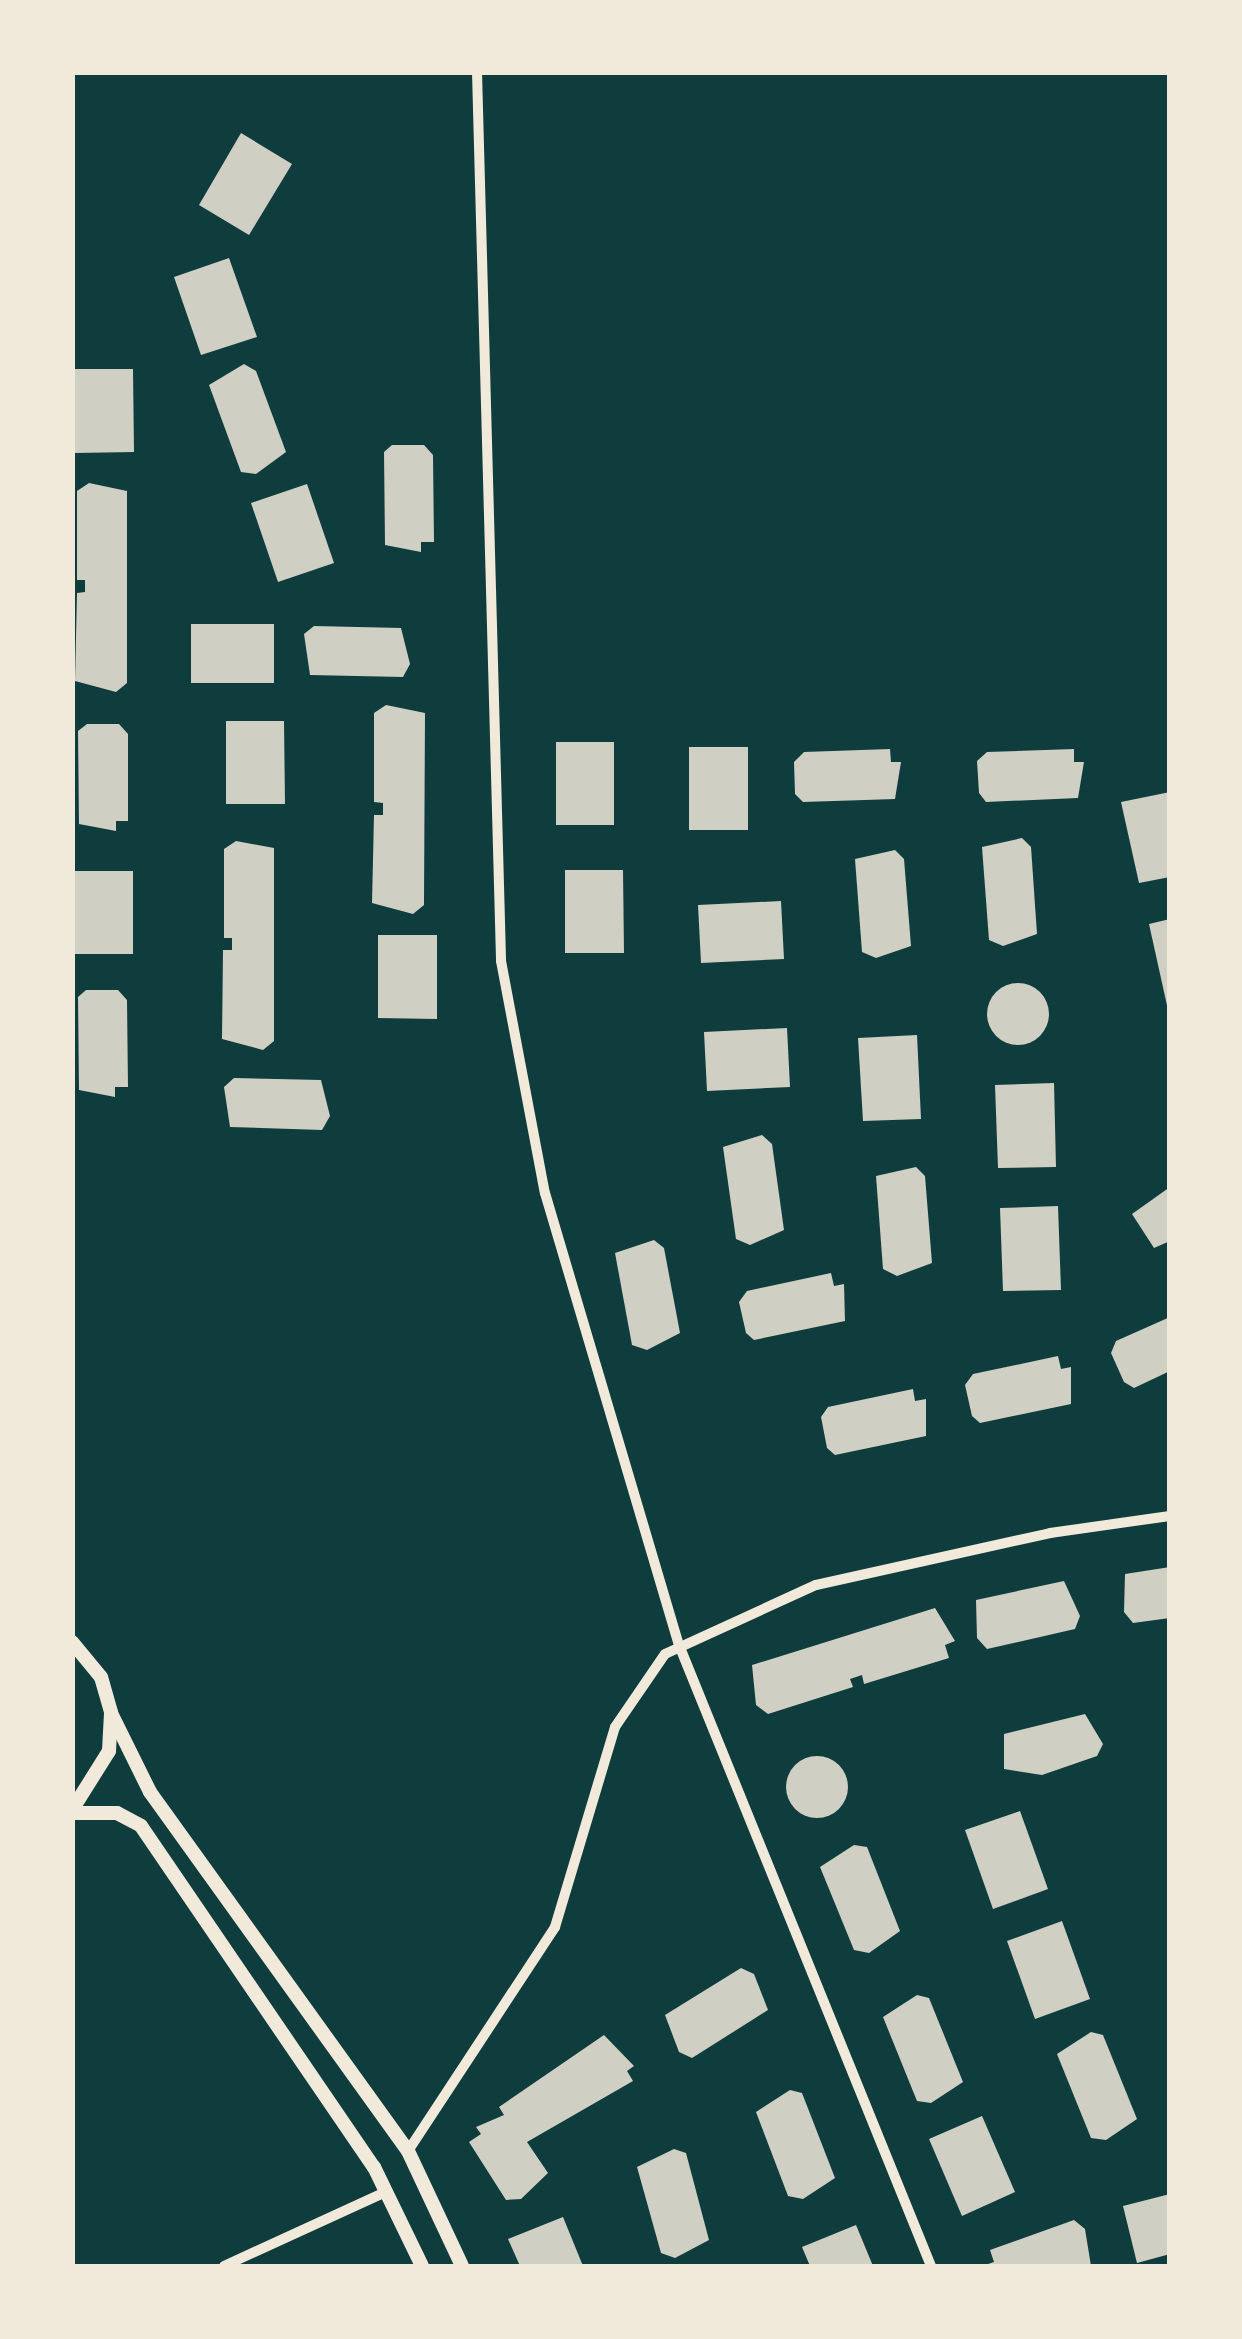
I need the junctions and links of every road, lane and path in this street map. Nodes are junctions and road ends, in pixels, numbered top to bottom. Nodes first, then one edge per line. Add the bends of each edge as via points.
1 (477, 72) edge
2 (1170, 1516) edge
3 (72, 1642) edge
4 (679, 1645) junction
5 (111, 1713) junction
6 (72, 1811) edge
7 (408, 2152) junction
8 (386, 2192) junction
9 (224, 2266) edge
10 (422, 2266) edge
11 (462, 2266) edge
12 (930, 2266) edge

1 - 4 street via 500,961 545,1194
2 - 4 street via 816,1586
3 - 5 street via 101,1677
4 - 7 street via 615,1727 556,1927
4 - 12 street
5 - 6 street via 109,1750
5 - 7 street via 150,1792
6 - 8 street via 117,1813 141,1826
7 - 11 street
8 - 9 street
8 - 10 street

